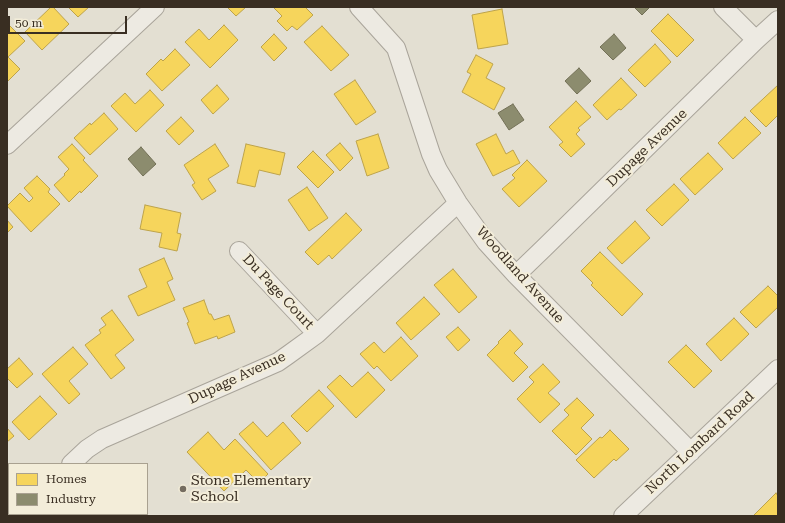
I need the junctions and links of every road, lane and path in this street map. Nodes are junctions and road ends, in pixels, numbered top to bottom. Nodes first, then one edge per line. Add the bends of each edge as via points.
1 (155, 7) edge
2 (359, 7) edge
3 (723, 7) edge
4 (778, 20) edge
5 (756, 40) junction
6 (7, 145) edge
7 (458, 203) junction
8 (239, 251) dead end
9 (516, 275) junction
10 (317, 334) junction
11 (778, 369) edge
12 (691, 452) junction
13 (72, 463) edge
14 (623, 516) edge

1 - 6 street
2 - 7 street, Woodland Avenue via 396,48 431,154
3 - 5 street
4 - 5 street, Dupage Avenue
5 - 9 street, Dupage Avenue
7 - 9 street, Woodland Avenue via 486,242
7 - 10 street, Dupage Avenue
8 - 10 street, Du Page Court
9 - 12 street, Woodland Avenue
10 - 13 street, Dupage Avenue via 278,362 102,439
11 - 12 street, North Lombard Road
12 - 14 street, North Lombard Road

